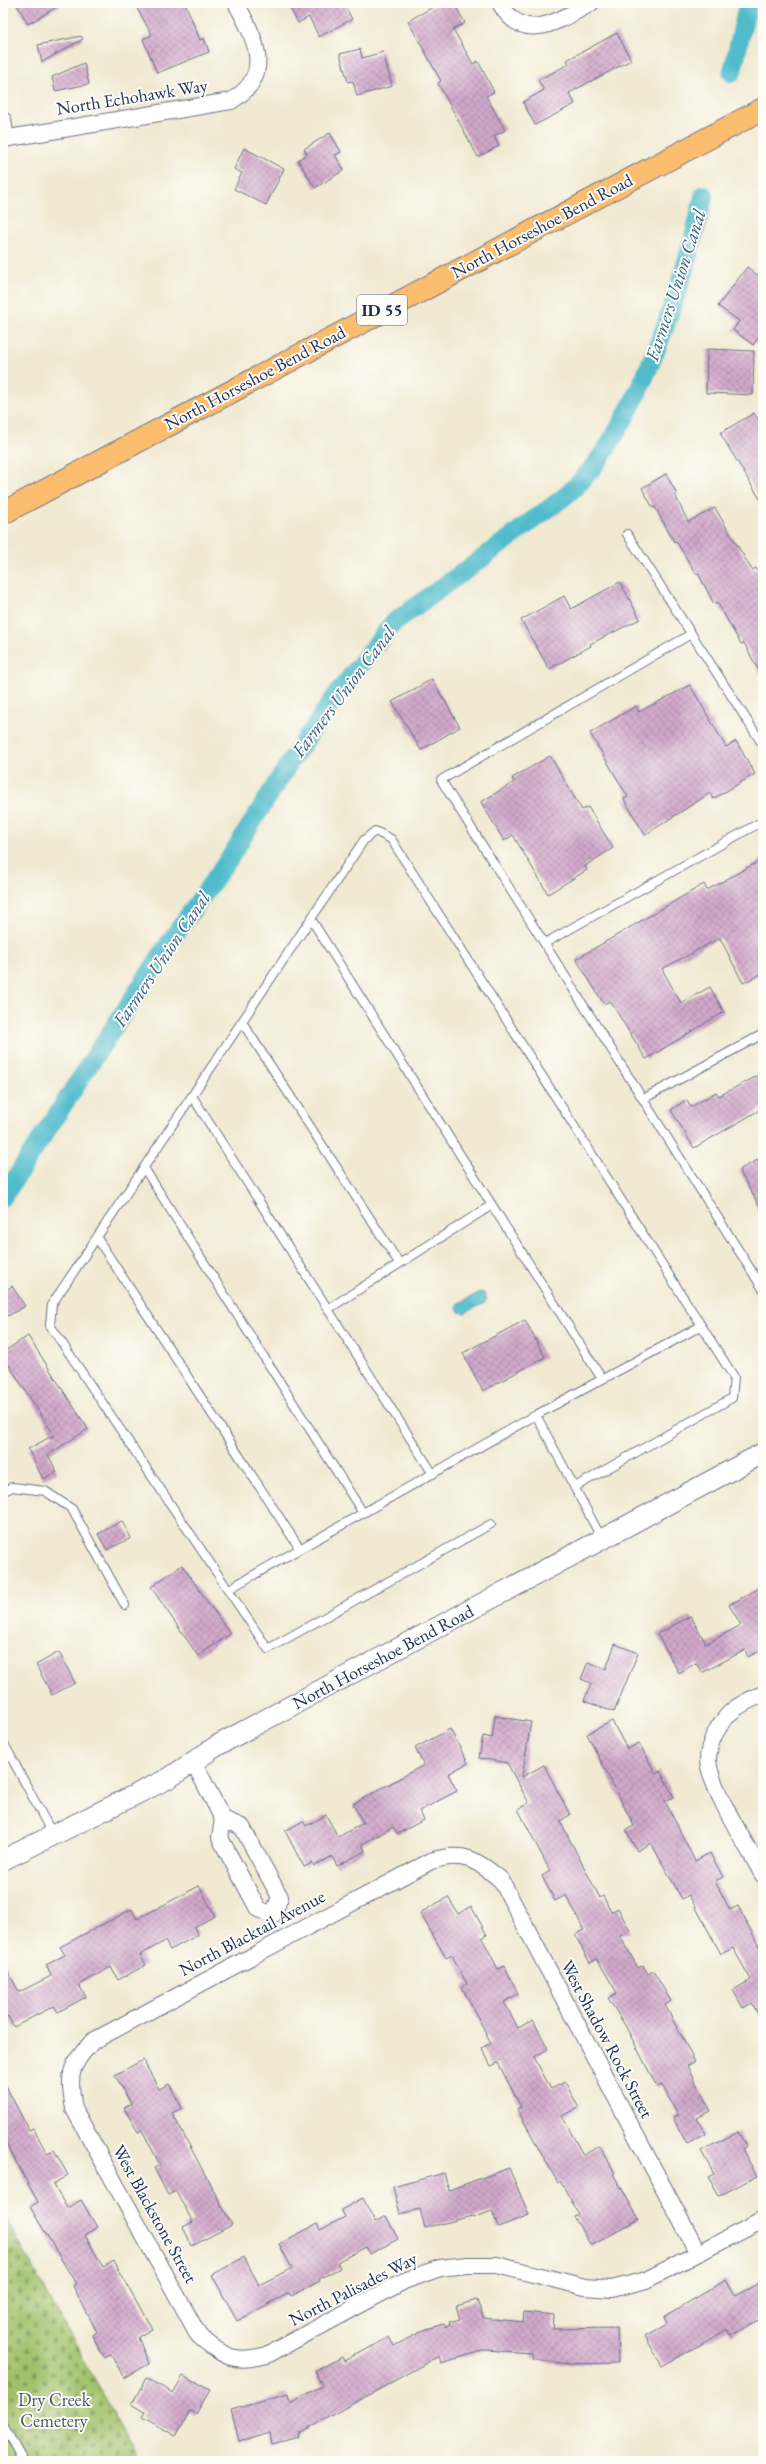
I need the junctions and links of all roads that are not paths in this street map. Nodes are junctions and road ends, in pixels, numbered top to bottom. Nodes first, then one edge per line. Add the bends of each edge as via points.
1 (236, 3) edge
2 (500, 3) edge
3 (591, 3) edge
4 (763, 109) edge
5 (3, 120) edge
6 (4, 138) edge
7 (3, 513) edge
8 (626, 534) dead end
9 (691, 634) junction
10 (763, 745) edge
11 (763, 821) edge
12 (311, 919) junction
13 (545, 943) junction
14 (242, 1022) junction
15 (763, 1034) edge
16 (192, 1096) junction
17 (643, 1099) junction
18 (144, 1168) junction
19 (492, 1205) junction
20 (97, 1238) junction
21 (399, 1263) junction
22 (763, 1289) edge
23 (328, 1310) junction
24 (701, 1326) junction
25 (602, 1379) junction
26 (536, 1415) junction
27 (763, 1453) edge
28 (433, 1474) junction
29 (575, 1487) junction
30 (3, 1492) edge
31 (363, 1513) junction
32 (491, 1524) dead end
33 (602, 1539) junction
34 (300, 1549) junction
35 (229, 1589) junction
36 (125, 1605) dead end
37 (763, 1694) edge
38 (3, 1742) edge
39 (193, 1762) junction
40 (223, 1819) junction
41 (53, 1836) junction
42 (467, 1857) joint
43 (3, 1860) edge
44 (763, 1875) edge
45 (273, 1915) junction
46 (285, 1938) junction
47 (71, 2071) joint
48 (763, 2220) edge
49 (698, 2253) junction
50 (233, 2359) joint
51 (3, 2425) edge
52 (23, 2461) edge

1 - 6 street, North Echohawk Way via 253,33 258,55 255,75 246,92 231,101
2 - 3 street via 514,20 527,27 555,22
4 - 7 highway, North Horseshoe Bend Road / ID 55
5 - 6 street
8 - 9 lane
9 - 10 lane
9 - 13 lane via 441,780
11 - 13 lane
12 - 14 lane
12 - 19 lane
12 - 24 lane via 364,840 375,831 391,839
13 - 17 lane
14 - 16 lane
14 - 21 lane
15 - 17 lane
16 - 18 lane
16 - 23 lane
17 - 22 lane
18 - 20 lane
18 - 31 lane
19 - 21 lane
19 - 25 lane
20 - 34 lane
20 - 35 lane via 52,1304 50,1326
21 - 23 lane
23 - 28 lane
24 - 25 lane
24 - 29 lane via 734,1377 732,1398
25 - 26 lane
26 - 28 lane
26 - 29 lane
27 - 33 street, North Horseshoe Bend Road
28 - 31 lane
29 - 33 lane
30 - 36 lane via 12,1487 45,1491 72,1509
31 - 34 lane
32 - 35 lane via 268,1648
33 - 39 street, North Horseshoe Bend Road via 225,1742
34 - 35 lane
37 - 44 street via 736,1708 722,1722 712,1740 708,1760 712,1780
38 - 41 lane
39 - 40 street
39 - 41 street, North Horseshoe Bend Road via 169,1778
40 - 45 street via 220,1838 258,1909
40 - 45 street via 242,1827 280,1898
41 - 43 street, North Horseshoe Bend Road
42 - 46 street, North Blacktail Avenue via 449,1856 431,1861
42 - 49 street, West Shadow Rock Street via 485,1866 501,1880
45 - 46 street
46 - 47 street, North Blacktail Avenue via 93,2041
47 - 50 street, West Blackstone Street via 74,2109 199,2336
48 - 49 street, North Palisades Way
49 - 50 street, North Palisades Way via 646,2280 612,2288 585,2287 496,2265 440,2268 404,2281 267,2355 251,2360
51 - 52 lane

